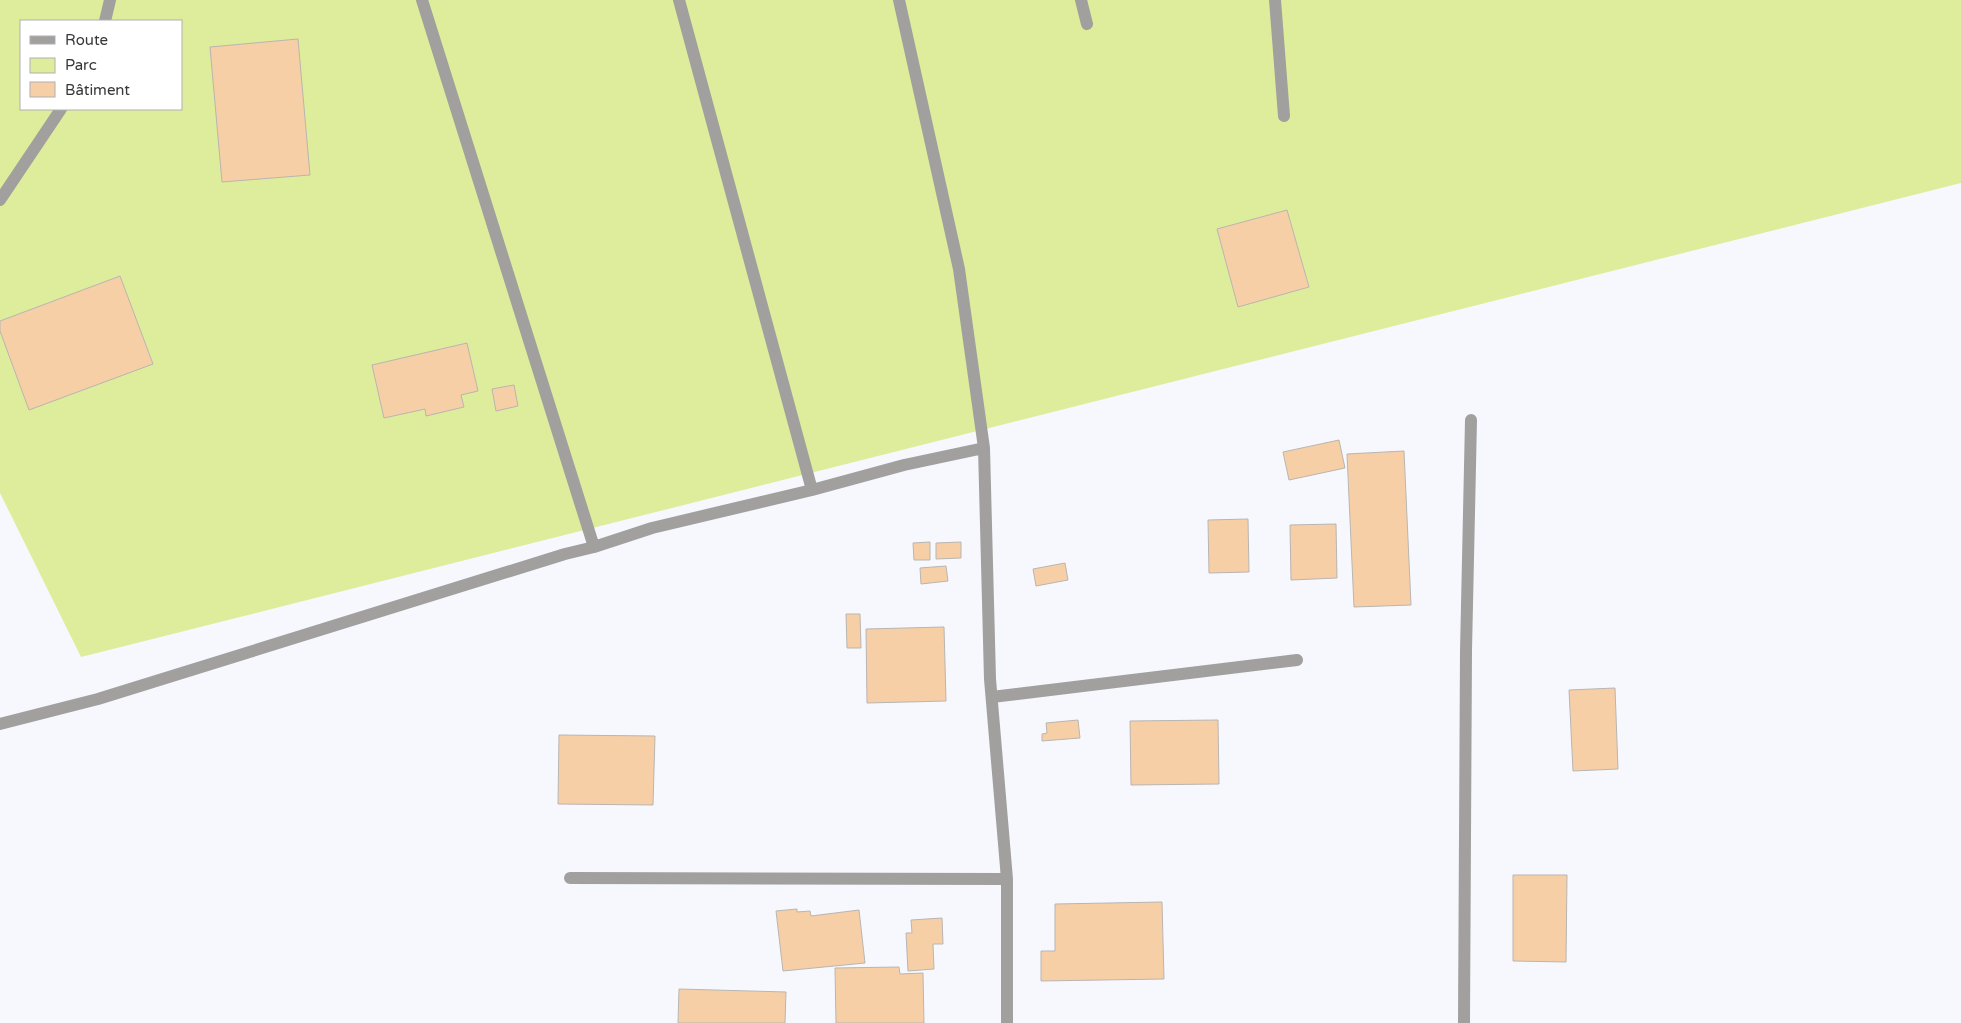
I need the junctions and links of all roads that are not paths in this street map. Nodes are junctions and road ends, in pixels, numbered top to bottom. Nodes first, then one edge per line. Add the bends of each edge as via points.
1 (110, 0) edge
2 (422, 0) edge
3 (679, 0) edge
4 (899, 0) edge
5 (1081, 0) edge
6 (1275, 0) edge
7 (105, 20) edge
8 (1087, 24) dead end
9 (60, 110) edge
10 (1284, 116) dead end
11 (0, 200) edge
12 (1471, 420) dead end
13 (984, 448) junction
14 (812, 490) junction
15 (594, 547) junction
16 (1297, 660) dead end
17 (992, 697) junction
18 (0, 724) edge
19 (570, 878) dead end
20 (1007, 878) junction
21 (1008, 1023) edge
22 (1464, 1023) edge

1 - 7 street
2 - 15 street
3 - 14 street
4 - 13 street via 959,269
5 - 8 street
6 - 10 street
9 - 11 street
12 - 22 street
13 - 14 street
13 - 17 street
14 - 15 street via 652,528
15 - 18 street via 98,699
16 - 17 street
17 - 20 street
19 - 20 street
20 - 21 street

